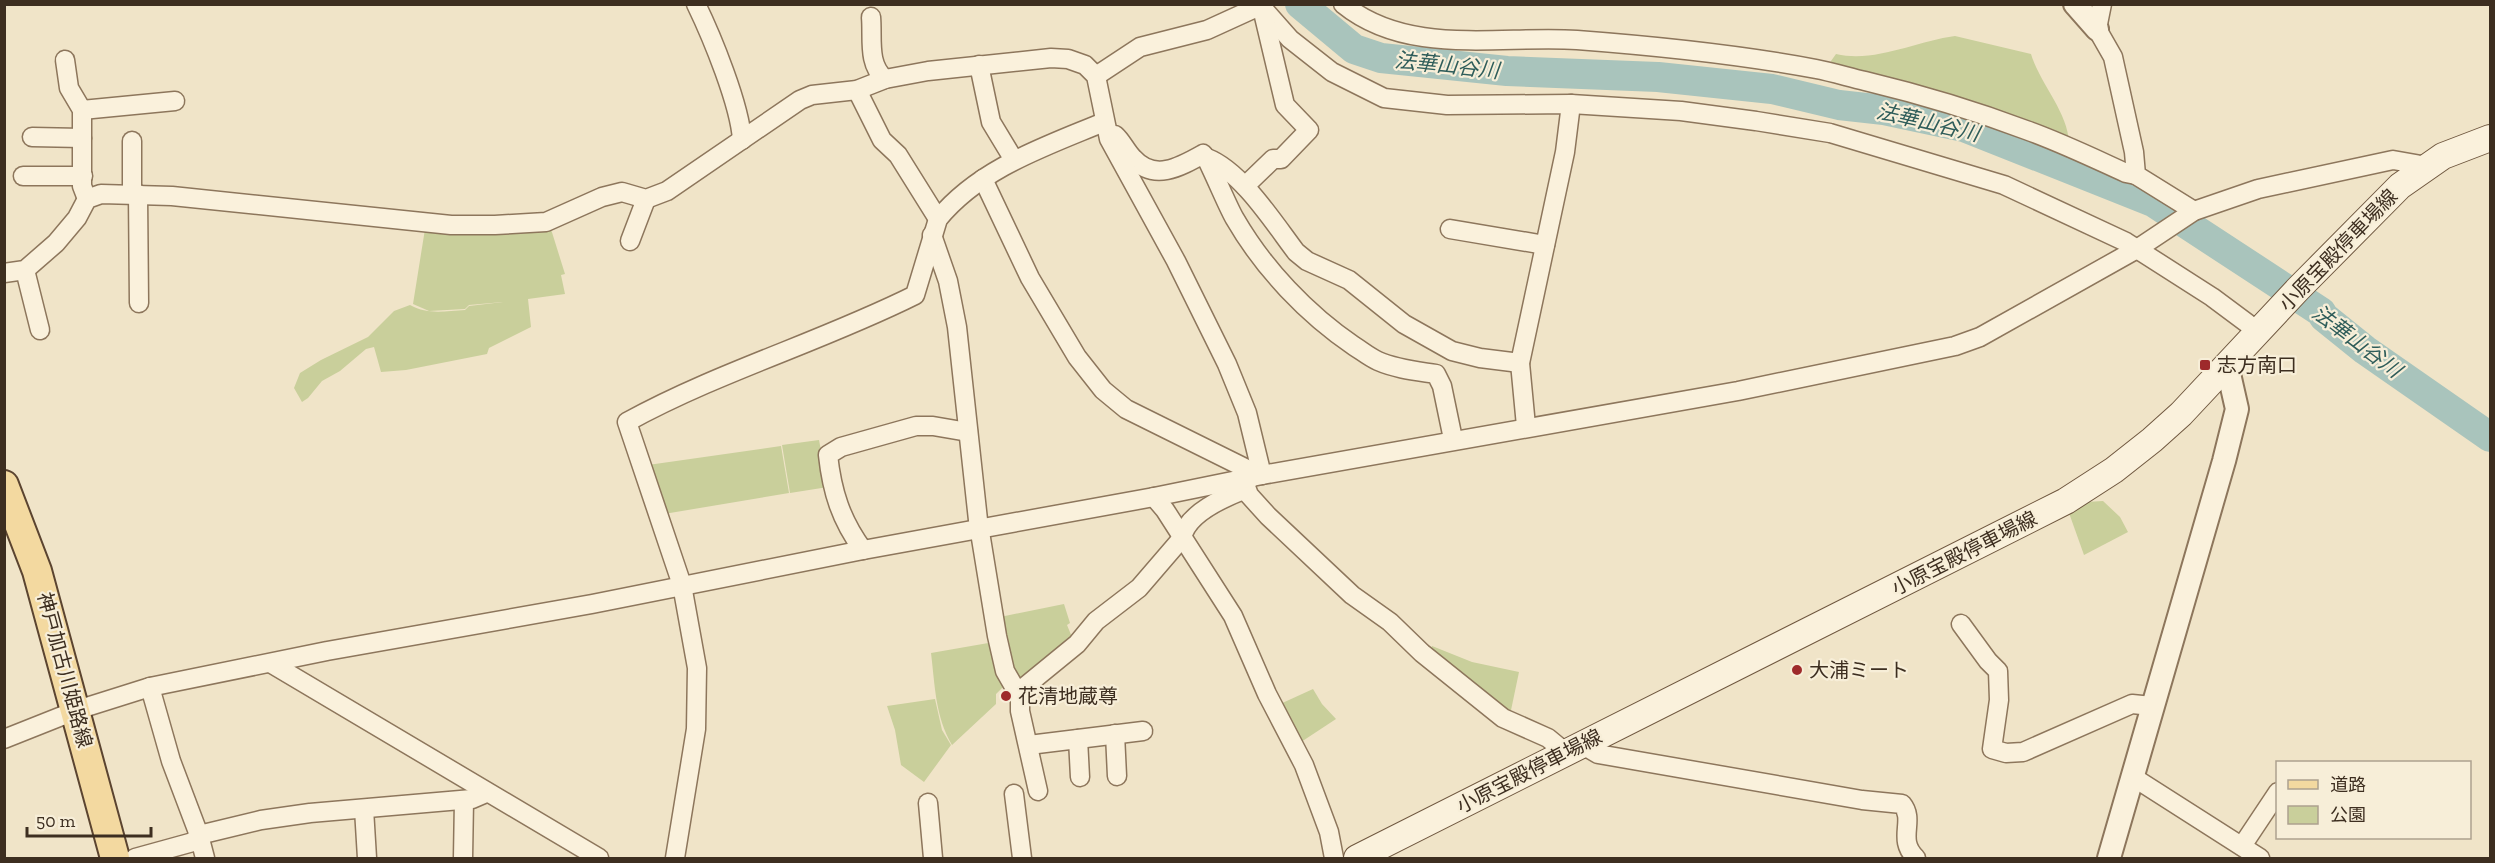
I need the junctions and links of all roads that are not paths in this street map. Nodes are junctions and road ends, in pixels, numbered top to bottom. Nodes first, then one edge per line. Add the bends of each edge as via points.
1 (696, 4) edge
2 (1343, 4) edge
3 (2075, 4) edge
4 (2102, 4) edge
5 (1262, 5) edge
6 (871, 17) dead end
7 (2097, 29) junction
8 (65, 60) dead end
9 (979, 65) junction
10 (1096, 76) junction
11 (885, 79) junction
12 (857, 90) junction
13 (175, 101) dead end
14 (1571, 104) junction
15 (82, 110) junction
16 (1105, 126) junction
17 (32, 137) dead end
18 (82, 138) junction
19 (2490, 138) edge
20 (742, 140) junction
21 (132, 141) dead end
22 (1207, 158) junction
23 (1014, 160) junction
24 (2427, 166) junction
25 (2136, 175) junction
26 (22, 176) dead end
27 (82, 176) junction
28 (983, 179) junction
29 (1245, 186) junction
30 (135, 194) junction
31 (87, 199) junction
32 (646, 199) junction
33 (2194, 211) junction
34 (935, 227) junction
35 (1450, 229) dead end
36 (630, 241) dead end
37 (1545, 245) junction
38 (2137, 249) junction
39 (25, 270) junction
40 (4, 273) edge
41 (139, 303) dead end
42 (2262, 328) junction
43 (40, 330) dead end
44 (1520, 363) junction
45 (2227, 365) junction
46 (1526, 426) junction
47 (968, 432) junction
48 (1453, 439) junction
49 (1251, 480) junction
50 (4, 485) edge
51 (1154, 497) junction
52 (979, 528) junction
53 (1182, 538) junction
54 (863, 550) junction
55 (682, 585) junction
56 (1961, 624) dead end
57 (272, 664) junction
58 (150, 687) junction
59 (1017, 693) junction
60 (2152, 706) junction
61 (76, 710) junction
62 (1143, 731) dead end
63 (1115, 734) junction
64 (1078, 739) junction
65 (4, 740) edge
66 (1029, 745) junction
67 (1573, 748) junction
68 (1117, 776) dead end
69 (1080, 777) dead end
70 (2133, 777) junction
71 (1038, 791) dead end
72 (486, 793) junction
73 (1014, 794) dead end
74 (2276, 794) edge
75 (464, 800) junction
76 (928, 803) dead end
77 (364, 809) junction
78 (199, 835) junction
79 (2242, 846) junction
80 (115, 858) edge
81 (135, 858) edge
82 (205, 858) edge
83 (367, 858) edge
84 (463, 858) edge
85 (599, 858) edge
86 (675, 858) edge
87 (933, 858) edge
88 (1022, 858) edge
89 (1334, 858) edge
90 (1357, 858) edge
91 (1916, 858) edge
92 (2109, 858) edge
93 (2260, 858) edge

1 - 20 street via 726,78
2 - 25 street via 1385,27 1430,39 1574,40 1818,69 1978,113
3 - 7 street
4 - 7 street
5 - 10 street via 1207,30 1140,47
5 - 14 street via 1290,39 1332,72 1384,98 1447,105
5 - 29 street via 1285,105 1309,130 1281,159 1273,159
6 - 11 street via 874,64
7 - 25 street via 2113,57
8 - 15 street via 69,88
9 - 10 street via 1068,59 1085,65
9 - 11 street
9 - 23 street via 991,122
10 - 16 street
11 - 12 street
12 - 20 street via 812,94
12 - 34 street via 882,140 898,155
13 - 15 street
14 - 37 street
14 - 38 street via 1681,111 1830,133 2004,185
15 - 18 street
16 - 22 street via 1146,169 1166,172 1203,154
16 - 23 street
16 - 49 street via 1119,160 1176,261 1227,364 1247,413
17 - 18 street
18 - 27 street
19 - 24 main road, 小原宝殿停車場線
20 - 32 street via 668,191
21 - 30 street
22 - 29 street via 1219,162
22 - 48 street via 1236,221 1292,294 1334,333 1377,361 1436,374
23 - 28 street
24 - 33 street via 2382,162 2258,189
24 - 42 main road, 小原宝殿停車場線 via 2400,186
25 - 33 street
26 - 27 street
27 - 31 street
28 - 34 street via 946,209
28 - 49 street via 1030,278 1077,357 1103,390 1126,409 1247,469
29 - 44 street via 1296,252 1349,280 1404,324 1452,351
30 - 31 street via 101,194
30 - 32 street via 462,225 546,222 622,192
30 - 41 street
31 - 39 street via 56,243
32 - 36 street
33 - 38 street
34 - 47 street via 957,327
34 - 55 street via 915,295 672,397 627,422
35 - 37 street
37 - 44 street
38 - 42 street
38 - 46 street via 1980,337 1955,346 1738,391
39 - 40 street
39 - 43 street
42 - 45 main road, 小原宝殿停車場線
44 - 46 street
45 - 60 street via 2237,409
45 - 67 main road, 小原宝殿停車場線 via 2152,440 2066,501
46 - 48 street
47 - 52 street
47 - 54 street via 916,426 841,447 828,455 841,516
48 - 49 street
49 - 51 street
49 - 53 street via 1199,513
49 - 67 street via 1249,495 1352,595 1390,622 1503,718
50 - 61 main road, 神戸加古川姫路線 via 37,571
51 - 52 street
51 - 53 street
52 - 54 street
52 - 59 street via 1001,655 1009,682
53 - 59 street via 1138,588
53 - 89 street via 1233,616 1263,686 1304,765 1329,832
54 - 55 street
55 - 57 street
55 - 86 street via 697,668 696,729
56 - 60 street via 1998,671 1999,700 1992,749 2023,752 2132,704
57 - 58 street
57 - 72 street
58 - 61 street
58 - 78 street via 171,761
59 - 66 street
60 - 70 street
61 - 65 street
61 - 80 main road, 神戸加古川姫路線
62 - 63 street
63 - 64 street
63 - 68 street
64 - 66 street
64 - 69 street
66 - 71 street
67 - 90 main road, 小原宝殿停車場線
67 - 91 street via 1902,804 1907,812 1906,847
70 - 79 street
70 - 92 street
72 - 75 street
72 - 85 street
73 - 88 street
74 - 79 street
75 - 77 street
75 - 84 street
76 - 87 street
77 - 78 street via 261,820
77 - 83 street
78 - 81 street via 193,842
78 - 82 street
79 - 93 street

